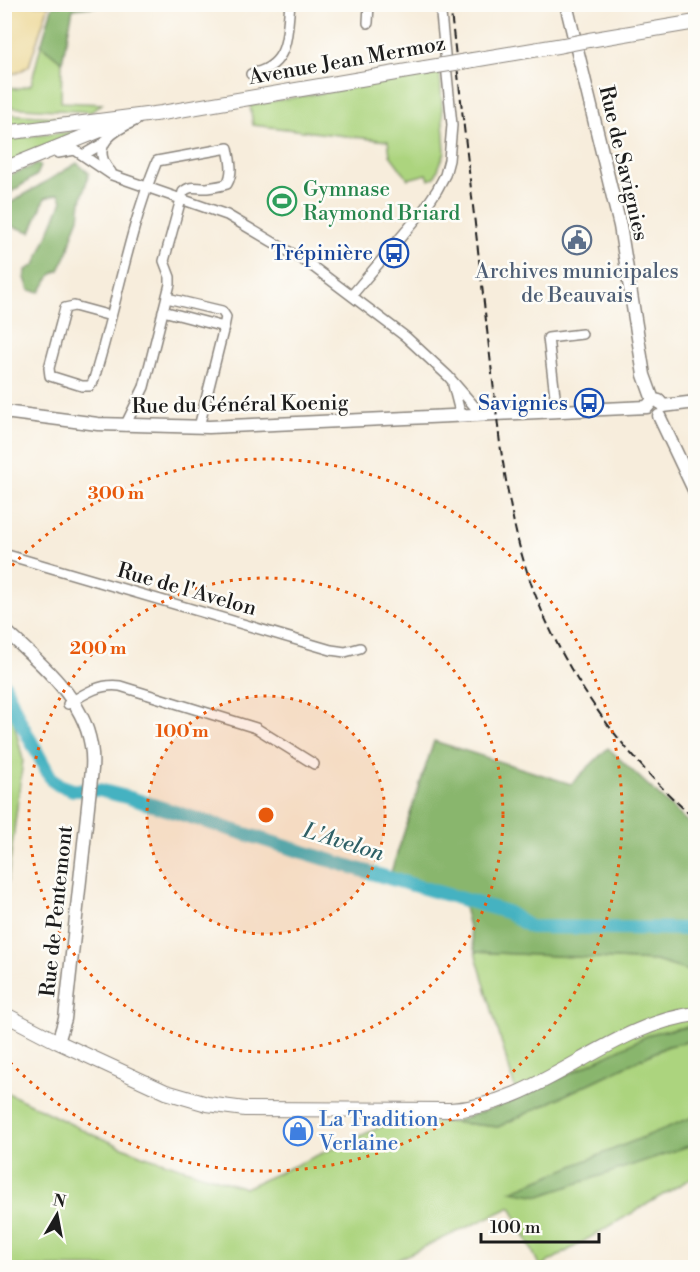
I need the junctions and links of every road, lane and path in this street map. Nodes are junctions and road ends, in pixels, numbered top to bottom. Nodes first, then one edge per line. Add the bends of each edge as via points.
1 (290, 4) edge
2 (369, 4) edge
3 (440, 4) edge
4 (566, 4) edge
5 (696, 22) edge
6 (368, 23) dead end
7 (251, 74) dead end
8 (162, 113) junction
9 (146, 117) junction
10 (4, 133) edge
11 (104, 143) junction
12 (83, 155) junction
13 (27, 160) junction
14 (4, 169) edge
15 (118, 177) junction
16 (147, 187) junction
17 (182, 198) junction
18 (352, 295) junction
19 (167, 298) junction
20 (163, 311) junction
21 (111, 316) junction
22 (224, 327) junction
23 (582, 334) dead end
24 (451, 380) junction
25 (696, 402) edge
26 (656, 407) junction
27 (4, 412) edge
28 (557, 412) junction
29 (477, 416) junction
30 (461, 417) junction
31 (125, 426) junction
32 (199, 427) junction
33 (696, 494) edge
34 (4, 554) edge
35 (4, 629) edge
36 (4, 639) edge
37 (360, 648) dead end
38 (71, 702) junction
39 (314, 764) dead end
40 (4, 1014) edge
41 (696, 1014) edge
42 (58, 1042) junction

1 - 7 street via 280,59 268,69
2 - 6 street
3 - 18 street via 452,125 445,175 428,204
4 - 26 street, Rue de Savignies via 620,226 645,378
5 - 8 main road, Avenue Jean Mermoz, bridge
8 - 9 main road
8 - 10 main road, Avenue Jean Mermoz
9 - 11 street via 114,132
9 - 13 main road via 98,131
11 - 12 street
11 - 15 street via 104,160
12 - 13 street via 68,150
12 - 15 street
13 - 14 main road
15 - 16 street
16 - 17 street
16 - 17 street via 158,159 228,148 228,183 204,189 186,188
16 - 21 street
17 - 18 street via 235,219
17 - 19 street via 164,261 171,280
18 - 24 street via 401,332
19 - 20 street
19 - 22 street via 222,311 226,316
20 - 22 street
20 - 31 street via 144,387
21 - 21 street via 74,306 66,308 50,376 82,387 92,384
22 - 32 street
23 - 28 street via 548,338
24 - 29 street via 475,407
24 - 30 street
25 - 26 street, Rue du Général Koenig
26 - 28 street, Rue du Général Koenig
26 - 33 street, Rue de Savignies
27 - 31 street, Rue du Général Koenig
28 - 29 street, Rue du Général Koenig
29 - 30 street, Rue du Général Koenig
30 - 32 street, Rue du Général Koenig
31 - 32 street, Rue du Général Koenig
34 - 37 street, Rue de l'Avelon via 331,650
35 - 38 street, Rue de Pentemont via 62,685
36 - 38 street, Rue de Pentemont
38 - 39 street via 103,686 126,688 256,728
38 - 42 street, Rue de Pentemont via 87,750 89,782 64,1024
40 - 42 main road
41 - 42 main road via 637,1029 503,1099 456,1109 214,1106 166,1092

